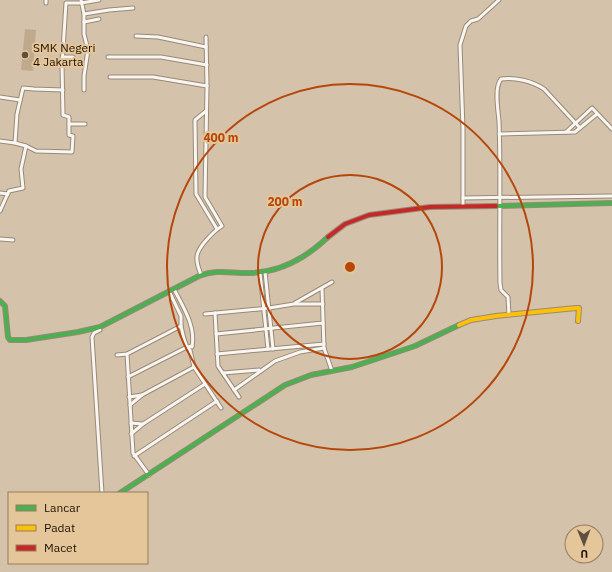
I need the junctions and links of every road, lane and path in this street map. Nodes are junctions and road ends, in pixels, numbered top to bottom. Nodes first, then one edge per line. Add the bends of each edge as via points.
1 (99, 0) edge
2 (499, 0) edge
3 (81, 1) edge
4 (133, 8) dead end
5 (84, 14) junction
6 (99, 19) dead end
7 (84, 22) junction
8 (136, 36) dead end
9 (206, 37) dead end
10 (206, 47) junction
11 (62, 57) junction
12 (74, 57) dead end
13 (108, 57) dead end
14 (207, 65) junction
15 (110, 77) dead end
16 (207, 86) junction
17 (63, 90) junction
18 (84, 90) dead end
19 (0, 97) edge
20 (20, 100) junction
21 (206, 111) junction
22 (597, 114) junction
23 (69, 124) junction
24 (85, 124) dead end
25 (576, 124) junction
26 (580, 128) junction
27 (612, 129) edge
28 (566, 133) junction
29 (499, 134) junction
30 (0, 141) edge
31 (15, 143) junction
32 (26, 146) junction
33 (0, 193) edge
34 (8, 193) junction
35 (612, 196) edge
36 (205, 197) junction
37 (464, 198) junction
38 (499, 198) junction
39 (199, 200) junction
40 (612, 203) edge
41 (464, 206) junction
42 (499, 206) junction
43 (0, 211) edge
44 (217, 229) junction
45 (0, 239) edge
46 (13, 240) dead end
47 (260, 272) junction
48 (265, 272) junction
49 (201, 275) junction
50 (332, 282) dead end
51 (174, 289) junction
52 (322, 289) junction
53 (169, 292) junction
54 (0, 301) edge
55 (294, 304) junction
56 (323, 304) junction
57 (269, 308) junction
58 (264, 309) junction
59 (215, 313) junction
60 (186, 314) junction
61 (205, 314) dead end
62 (509, 315) junction
63 (181, 316) junction
64 (578, 321) dead end
65 (323, 323) junction
66 (181, 326) junction
67 (271, 328) junction
68 (266, 329) junction
69 (100, 330) dead end
70 (216, 334) junction
71 (192, 346) junction
72 (324, 346) junction
73 (187, 347) junction
74 (268, 349) junction
75 (273, 349) junction
76 (190, 350) junction
77 (127, 354) junction
78 (217, 354) junction
79 (117, 355) dead end
80 (194, 367) junction
81 (261, 370) junction
82 (332, 371) junction
83 (223, 373) junction
84 (128, 377) junction
85 (205, 384) junction
86 (234, 390) junction
87 (142, 395) junction
88 (129, 397) junction
89 (239, 397) dead end
90 (217, 401) junction
91 (130, 405) junction
92 (221, 408) dead end
93 (131, 423) junction
94 (143, 424) junction
95 (131, 434) junction
96 (134, 456) junction
97 (149, 475) junction
98 (102, 492) edge
99 (122, 492) edge

1 - 3 street
2 - 37 street via 466,26 460,45
3 - 5 street
3 - 11 street via 66,3
4 - 5 street
5 - 7 street
6 - 7 street
7 - 18 street via 88,50
8 - 10 street via 158,37
9 - 10 street
10 - 14 street
11 - 12 street
11 - 17 street
13 - 14 street via 161,57
14 - 16 street
15 - 16 street via 152,77
16 - 21 street
17 - 20 street via 23,87
17 - 23 street via 63,115 69,117
19 - 20 street
20 - 31 street
21 - 36 street
21 - 39 street via 195,120 196,194
22 - 25 street via 592,108
22 - 26 street
22 - 27 street
23 - 24 street
23 - 32 street via 69,135 73,136 73,152 36,151
25 - 26 street
25 - 28 street
25 - 29 street via 544,89 512,79 500,79 497,91
26 - 28 street via 575,132
28 - 29 street
29 - 38 street
30 - 31 street
31 - 32 street
32 - 34 street via 21,169 22,188
33 - 34 street
34 - 43 street
35 - 38 street
36 - 39 street
36 - 44 street via 222,226
37 - 38 street
37 - 41 street
38 - 42 street
39 - 44 street
40 - 42 street
41 - 42 street
41 - 48 street via 430,207 356,219 333,232 304,257
42 - 62 street via 500,283 501,290 508,297
44 - 49 street via 199,250 197,257
45 - 46 street
47 - 48 street
47 - 49 street via 221,271
47 - 58 street
48 - 57 street
49 - 51 street
50 - 52 street
51 - 53 street
51 - 60 street
52 - 55 street
52 - 56 street
53 - 54 street via 100,327 64,335 13,341 8,337 5,306
53 - 63 street
55 - 56 street
55 - 57 street
56 - 65 street
57 - 58 street
57 - 67 street
58 - 59 street
58 - 68 street
59 - 61 street
59 - 70 street
60 - 63 street
60 - 71 street via 192,331
62 - 64 street via 579,308
62 - 82 street via 476,319 415,346
63 - 66 street
65 - 67 street
65 - 72 street
66 - 73 street
66 - 77 street
67 - 68 street
67 - 75 street
68 - 70 street
68 - 74 street
69 - 98 street via 92,337
70 - 78 street
71 - 73 street
71 - 76 street
72 - 75 street
72 - 81 street via 287,356
72 - 82 street
73 - 76 street
73 - 84 street
74 - 75 street
74 - 78 street
76 - 80 street
77 - 79 street
77 - 84 street
78 - 83 street via 218,365
80 - 85 street
80 - 87 street
81 - 83 street
81 - 86 street
82 - 97 street via 311,375 285,385
83 - 86 street
84 - 88 street
85 - 90 street
85 - 94 street
86 - 89 street
87 - 88 street
87 - 91 street
88 - 91 street
90 - 92 street
90 - 96 street
91 - 93 street
93 - 94 street
93 - 95 street
94 - 95 street
95 - 96 street
96 - 97 street
97 - 99 street

